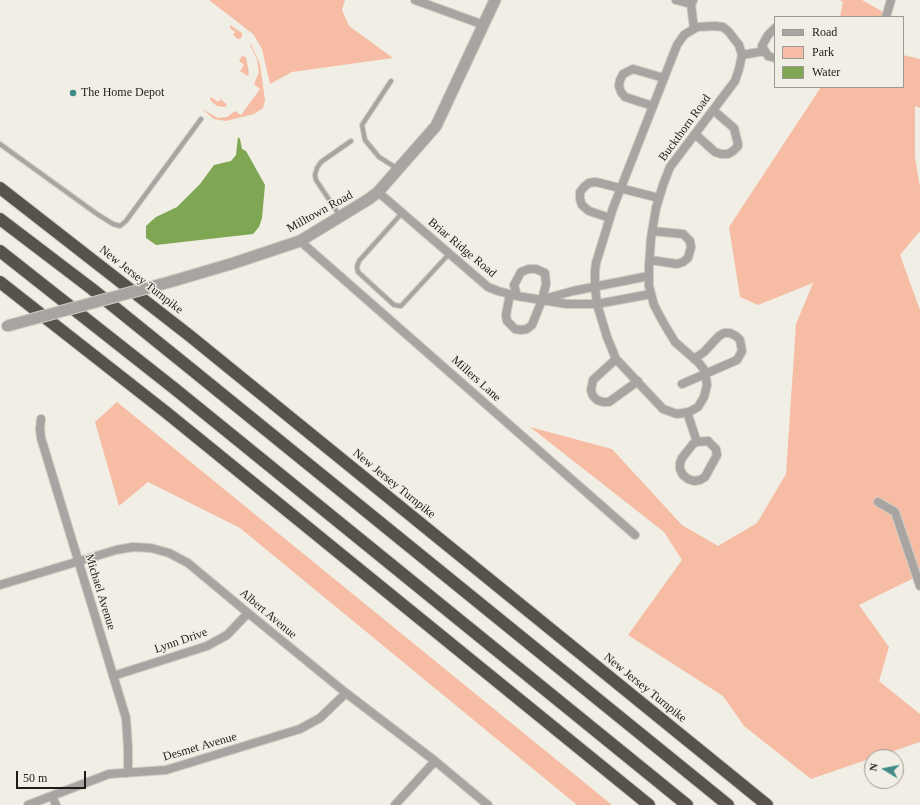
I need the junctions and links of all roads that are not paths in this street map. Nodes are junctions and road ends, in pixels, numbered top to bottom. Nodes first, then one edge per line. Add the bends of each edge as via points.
1 (415, 0) edge
2 (495, 0) edge
3 (676, 0) edge
4 (891, 0) edge
5 (692, 2) edge
6 (886, 16) edge
7 (484, 25) junction
8 (694, 29) junction
9 (774, 29) edge
10 (765, 51) junction
11 (742, 55) junction
12 (774, 58) edge
13 (664, 78) junction
14 (392, 81) dead end
15 (653, 106) junction
16 (713, 110) junction
17 (201, 119) dead end
18 (695, 134) junction
19 (351, 141) dead end
20 (0, 144) edge
21 (398, 170) junction
22 (0, 188) edge
23 (621, 188) junction
24 (378, 192) junction
25 (659, 198) junction
26 (402, 212) junction
27 (340, 216) junction
28 (610, 218) junction
29 (0, 219) edge
30 (652, 231) junction
31 (300, 241) junction
32 (0, 251) edge
33 (450, 254) junction
34 (650, 260) junction
35 (649, 276) junction
36 (0, 282) edge
37 (595, 286) junction
38 (651, 294) junction
39 (514, 295) junction
40 (542, 300) junction
41 (596, 304) junction
42 (4, 327) edge
43 (616, 359) junction
44 (694, 359) junction
45 (705, 373) junction
46 (638, 381) junction
47 (682, 384) dead end
48 (687, 412) junction
49 (41, 419) dead end
50 (697, 442) junction
51 (878, 502) dead end
52 (635, 535) dead end
53 (79, 562) junction
54 (0, 585) edge
55 (920, 586) edge
56 (248, 613) junction
57 (113, 676) junction
58 (346, 693) junction
59 (435, 762) junction
60 (128, 774) junction
61 (52, 796) junction
62 (28, 805) edge
63 (56, 805) edge
64 (395, 805) edge
65 (488, 805) edge
66 (649, 805) edge
67 (687, 805) edge
68 (728, 805) edge
69 (767, 805) edge

1 - 7 street
2 - 7 street, Milltown Road
3 - 5 street
4 - 6 street
5 - 8 street
7 - 21 street, Milltown Road via 436,126
8 - 11 street via 723,27 732,34
8 - 13 street via 684,35 677,45
9 - 10 street via 762,46
10 - 11 street
10 - 12 street via 768,56
11 - 16 street, Buckthorn Road via 735,81
13 - 15 street
13 - 15 street via 637,70 627,71 620,80 619,86 625,97
14 - 21 lane via 362,125 365,140 379,157
15 - 23 street
16 - 18 street, Buckthorn Road
16 - 18 street via 734,128 738,144 733,151 728,154 715,152
17 - 20 lane via 120,226 97,214
18 - 25 street, Buckthorn Road via 670,167
19 - 27 lane via 321,162 315,175
21 - 24 street, Milltown Road
22 - 69 highway, New Jersey Turnpike via 190,336
23 - 25 street
23 - 28 street
23 - 28 street via 595,182 589,183 580,192 582,205 586,210
24 - 26 street, Briar Ridge Road
24 - 27 street, Milltown Road
25 - 30 street, Buckthorn Road
26 - 33 street, Briar Ridge Road
26 - 33 lane via 359,261 357,267 358,272 394,305 401,306
27 - 31 street, Milltown Road
28 - 37 street via 596,263
29 - 68 highway via 92,289
30 - 34 street, Buckthorn Road
30 - 34 street via 683,234 690,241 691,252 688,258 677,264
31 - 42 street, Milltown Road, bridge via 173,281
31 - 52 street, Millers Lane
32 - 67 highway via 182,394
33 - 39 street, Briar Ridge Road via 488,287
34 - 35 street, Buckthorn Road
35 - 37 street, Briar Ridge Road
35 - 38 street, Buckthorn Road
36 - 66 highway via 167,413
37 - 40 street, Briar Ridge Road
37 - 41 street
38 - 41 street, Briar Ridge Road
38 - 44 street, Buckthorn Road via 654,305 675,342
39 - 40 street, Briar Ridge Road
39 - 40 street via 514,285 521,272 536,269 545,273 546,284
39 - 40 street via 506,315 507,321 515,329 527,329 532,325
40 - 41 street, Briar Ridge Road via 567,304
41 - 43 street
43 - 46 street
43 - 46 street via 592,380 590,390 593,396 603,402 609,402
44 - 45 street, Buckthorn Road
44 - 45 street via 719,336 730,333 740,340 742,351 736,360
45 - 47 street
45 - 48 street via 707,385 704,397 698,407
46 - 48 street via 663,409 677,414
48 - 50 street
49 - 53 street, Michael Avenue via 41,438
50 - 50 street via 680,463 683,475 694,480 700,480 705,476 717,455 716,449 708,441
51 - 55 street via 895,512
53 - 54 street, Albert Avenue
53 - 56 street, Albert Avenue via 133,547 169,553 188,563
53 - 57 street, Michael Avenue
56 - 57 street, Lynn Drive via 228,635 207,646
56 - 58 street, Albert Avenue
57 - 60 street, Michael Avenue via 126,718
58 - 59 street, Albert Avenue
58 - 60 street, Desmet Avenue via 320,718 300,729 184,766
59 - 64 street
59 - 65 street, Albert Avenue
60 - 61 street, Desmet Avenue via 109,774
61 - 62 street, Desmet Avenue
61 - 63 street

